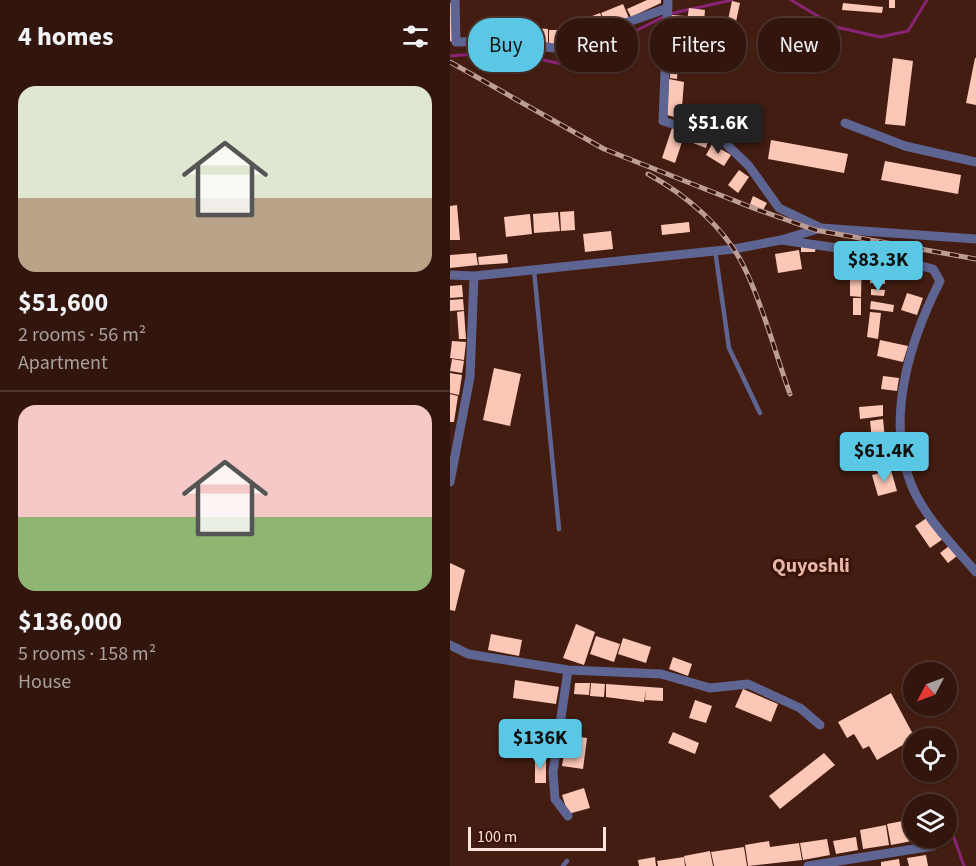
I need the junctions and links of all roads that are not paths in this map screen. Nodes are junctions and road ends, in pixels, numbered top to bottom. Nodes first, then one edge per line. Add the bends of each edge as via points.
1 (455, 0) edge
2 (668, 4) edge
3 (845, 123) dead end
4 (976, 162) edge
5 (821, 228) junction
6 (976, 238) edge
7 (781, 240) junction
8 (715, 250) junction
9 (534, 270) junction
10 (450, 275) edge
11 (474, 276) junction
12 (760, 413) dead end
13 (450, 482) edge
14 (559, 529) dead end
15 (976, 572) edge
16 (450, 645) edge
17 (568, 670) junction
18 (820, 725) dead end
19 (568, 816) dead end
20 (920, 848) edge
21 (808, 866) edge

1 - 2 street via 456,42 504,40 554,48
2 - 5 street via 663,120 721,139 749,166 779,208
3 - 4 street via 905,146
5 - 6 street
5 - 7 street
7 - 8 street
7 - 15 street via 866,252 933,269 940,281 923,315 905,375 900,438 911,484 940,531
8 - 9 street
8 - 12 lane via 729,348
9 - 11 street
9 - 14 lane
10 - 11 street
11 - 13 street via 470,378
16 - 17 street via 468,654
17 - 18 street via 661,674 710,688 748,684 800,708
17 - 19 street via 553,772 555,799
20 - 21 street

